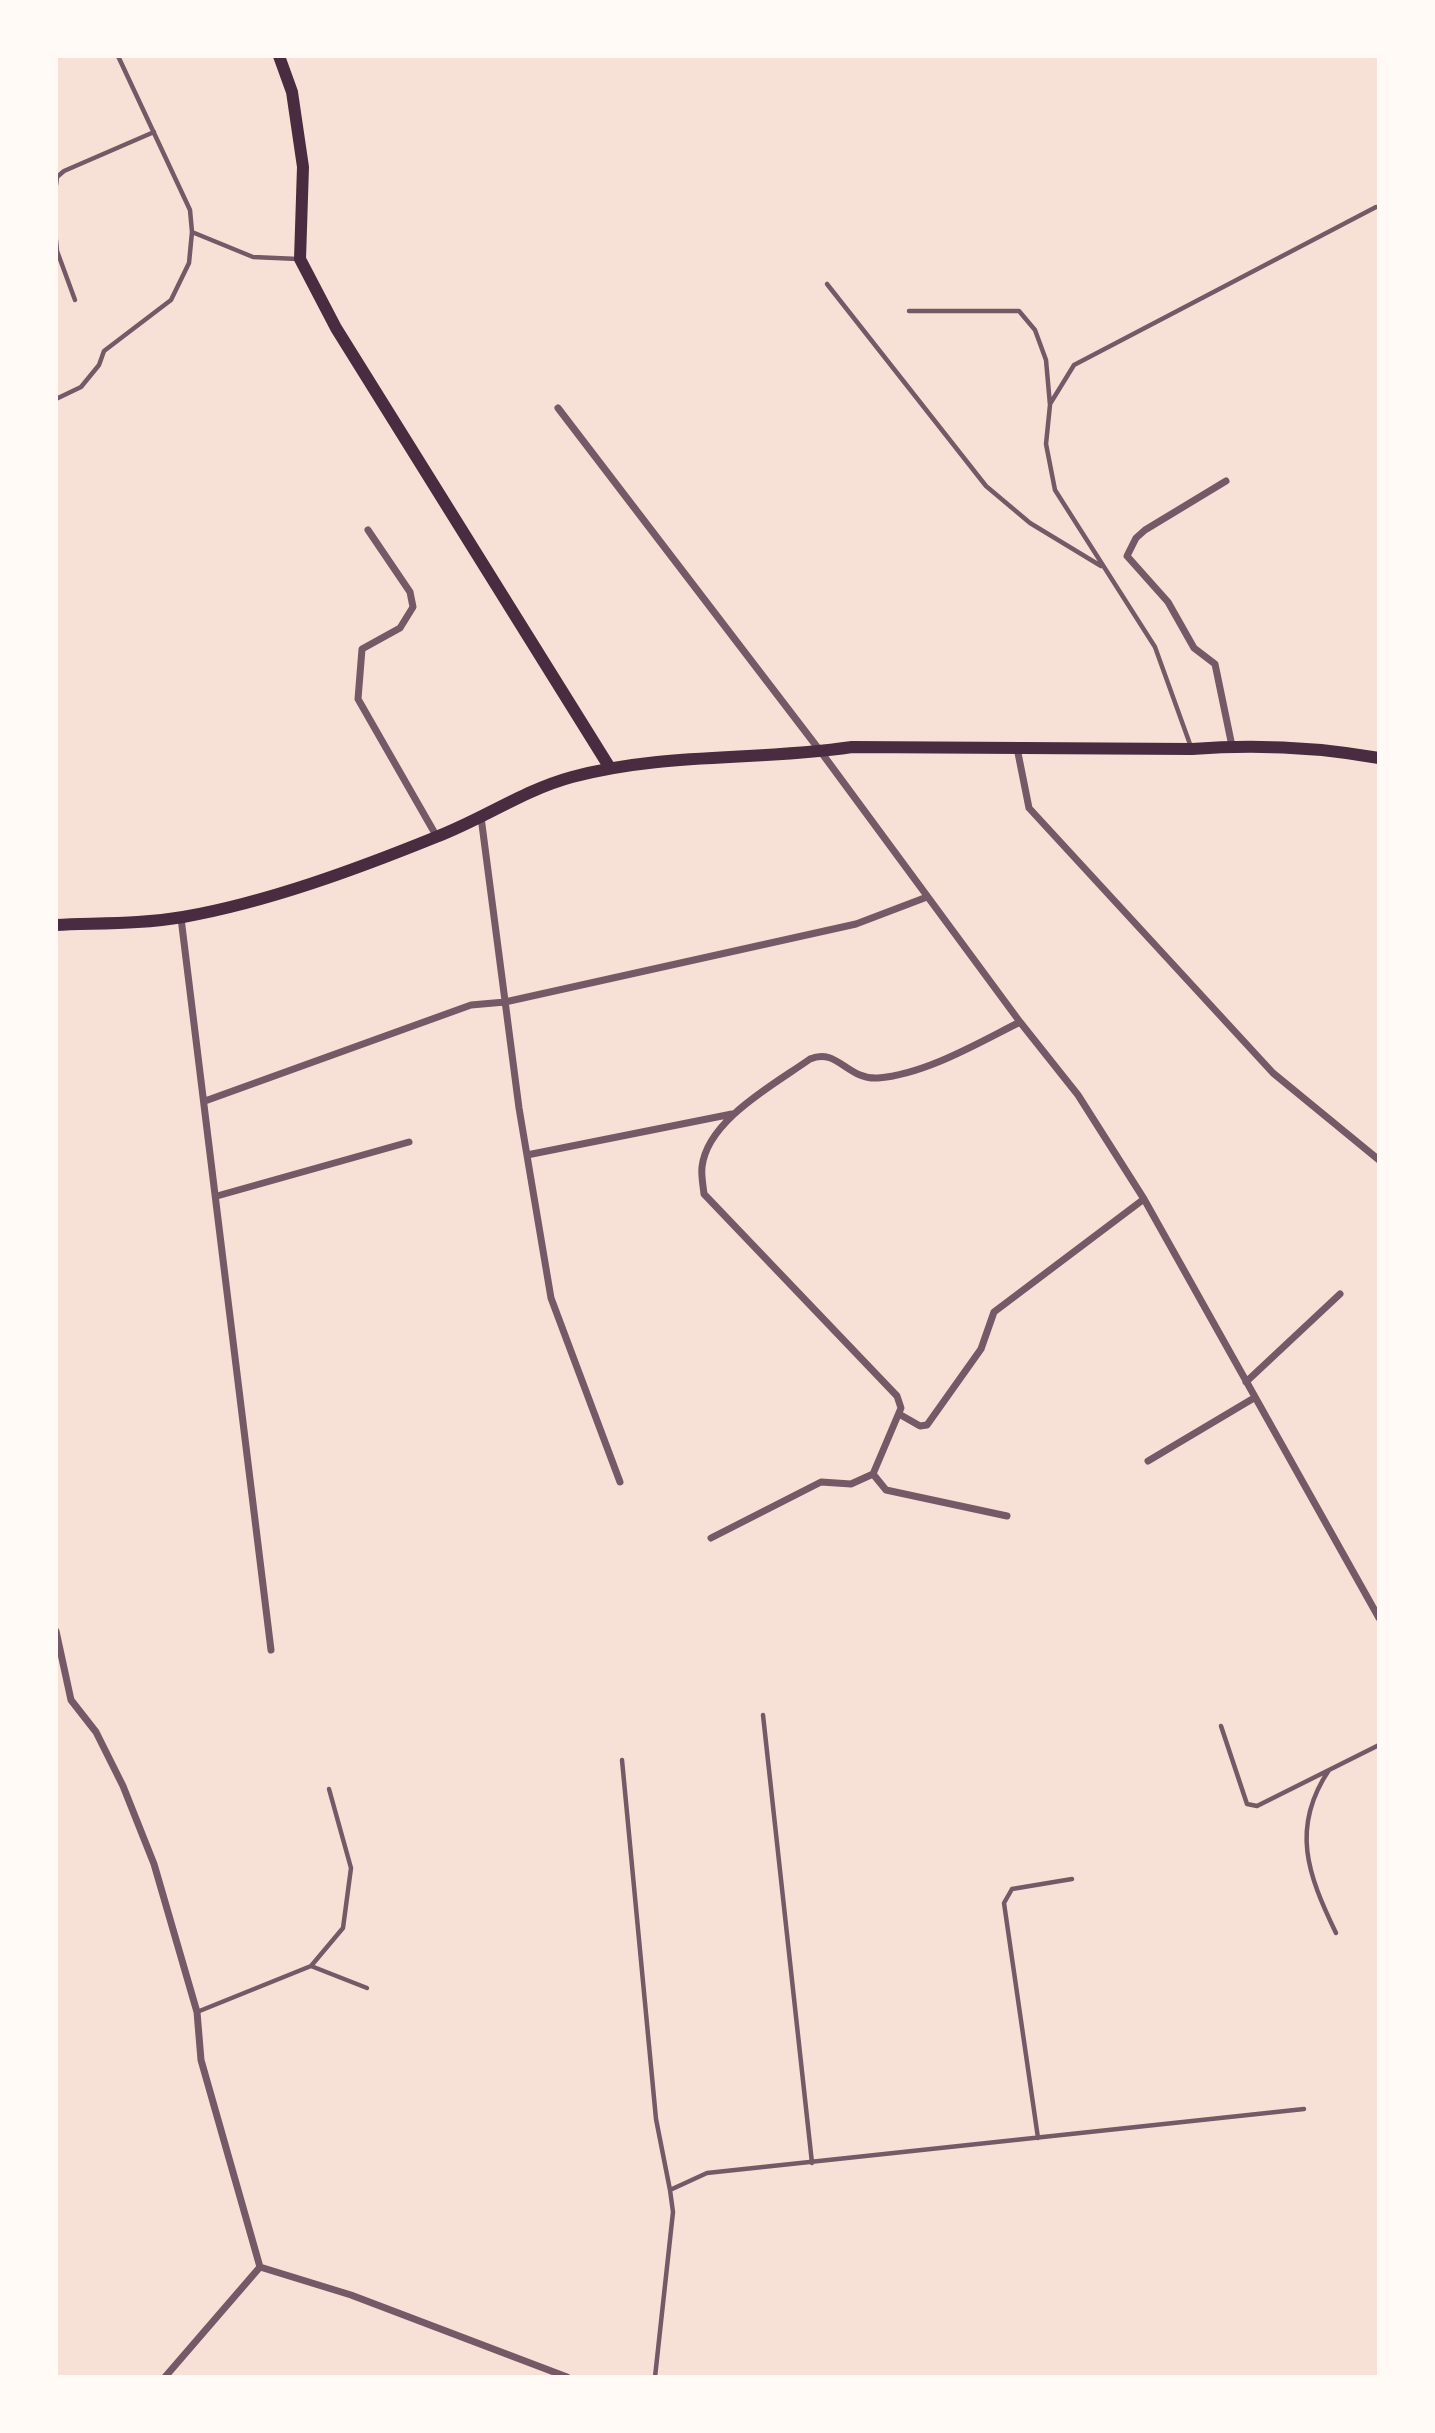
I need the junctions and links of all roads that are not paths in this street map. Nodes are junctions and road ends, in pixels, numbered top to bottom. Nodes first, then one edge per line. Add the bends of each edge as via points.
1 (118, 56) edge
2 (279, 56) edge
3 (154, 132) junction
4 (56, 186) edge
5 (1376, 207) dead end
6 (192, 232) junction
7 (56, 240) edge
8 (300, 260) junction
9 (827, 284) dead end
10 (75, 300) dead end
11 (909, 311) dead end
12 (56, 399) edge
13 (1050, 405) junction
14 (558, 408) dead end
15 (1226, 481) dead end
16 (368, 530) dead end
17 (1105, 568) junction
18 (1232, 746) junction
19 (1017, 748) junction
20 (1192, 749) junction
21 (821, 752) junction
22 (1379, 758) edge
23 (610, 768) junction
24 (481, 817) junction
25 (437, 837) junction
26 (927, 897) junction
27 (181, 918) junction
28 (56, 925) edge
29 (505, 1002) junction
30 (1020, 1022) junction
31 (205, 1101) junction
32 (732, 1114) junction
33 (409, 1142) dead end
34 (527, 1155) junction
35 (1379, 1160) edge
36 (217, 1196) junction
37 (1144, 1199) junction
38 (1340, 1294) dead end
39 (1246, 1382) junction
40 (1254, 1398) junction
41 (899, 1414) junction
42 (1148, 1461) dead end
43 (873, 1474) junction
44 (621, 1482) dead end
45 (1007, 1516) dead end
46 (711, 1538) dead end
47 (1379, 1618) edge
48 (56, 1631) edge
49 (271, 1650) dead end
50 (763, 1715) dead end
51 (1221, 1726) dead end
52 (1379, 1745) edge
53 (622, 1760) dead end
54 (1330, 1769) junction
55 (329, 1789) dead end
56 (1072, 1879) dead end
57 (1336, 1933) dead end
58 (311, 1966) junction
59 (367, 1988) dead end
60 (197, 2012) junction
61 (1304, 2109) dead end
62 (1038, 2138) junction
63 (811, 2163) junction
64 (670, 2190) junction
65 (260, 2267) junction
66 (165, 2377) edge
67 (567, 2377) edge
68 (654, 2377) edge

1 - 3 lane
2 - 8 main road via 292,92 303,167
3 - 4 lane via 64,171
3 - 6 lane via 191,210
5 - 13 lane via 1074,365
6 - 8 lane via 253,257
6 - 12 lane via 189,263 171,300 104,351 81,387
7 - 10 lane
8 - 23 main road via 336,328
9 - 17 lane via 986,486 1030,523
11 - 13 lane via 1019,311 1035,330 1046,360
13 - 17 lane via 1046,444 1055,490
14 - 21 street
15 - 18 street via 1145,530 1128,556 1167,602 1194,648 1215,664
16 - 25 street via 410,592 413,607 400,628 362,649 358,699
17 - 20 lane via 1155,647
18 - 20 main road
18 - 22 main road via 1329,749
19 - 20 main road
19 - 21 main road via 852,747
19 - 35 street via 1030,808 1273,1073
21 - 23 main road via 714,756
21 - 26 street
23 - 24 main road via 533,789
24 - 25 main road
24 - 29 street
25 - 27 main road via 258,900
26 - 29 street via 856,925
26 - 30 street
27 - 28 main road
27 - 31 street
29 - 31 street via 471,1004
29 - 34 street
30 - 32 street via 947,1057 880,1078 859,1077 821,1054
30 - 37 street via 1078,1095
31 - 36 street
32 - 34 street
32 - 41 street via 704,1158 705,1194 897,1396
33 - 36 street
34 - 44 street via 551,1298
36 - 49 street
37 - 39 street
37 - 41 street via 994,1312 981,1349 927,1425
38 - 39 street
39 - 40 street
40 - 42 street
40 - 47 street
41 - 43 street
43 - 45 street via 886,1490
43 - 46 street via 850,1484 821,1482
48 - 60 street via 71,1700 96,1732 154,1864
50 - 63 lane
51 - 54 lane via 1247,1804 1257,1806
52 - 54 lane
53 - 64 lane via 656,2119
54 - 57 lane via 1317,1789 1305,1833 1313,1886
55 - 58 lane via 351,1868 343,1928
56 - 62 lane via 1013,1889 1004,1903
58 - 59 lane
58 - 60 lane
60 - 65 street via 201,2060
61 - 62 lane
62 - 63 lane
63 - 64 lane via 707,2173
64 - 68 lane via 673,2212
65 - 66 street
65 - 67 street via 351,2295

